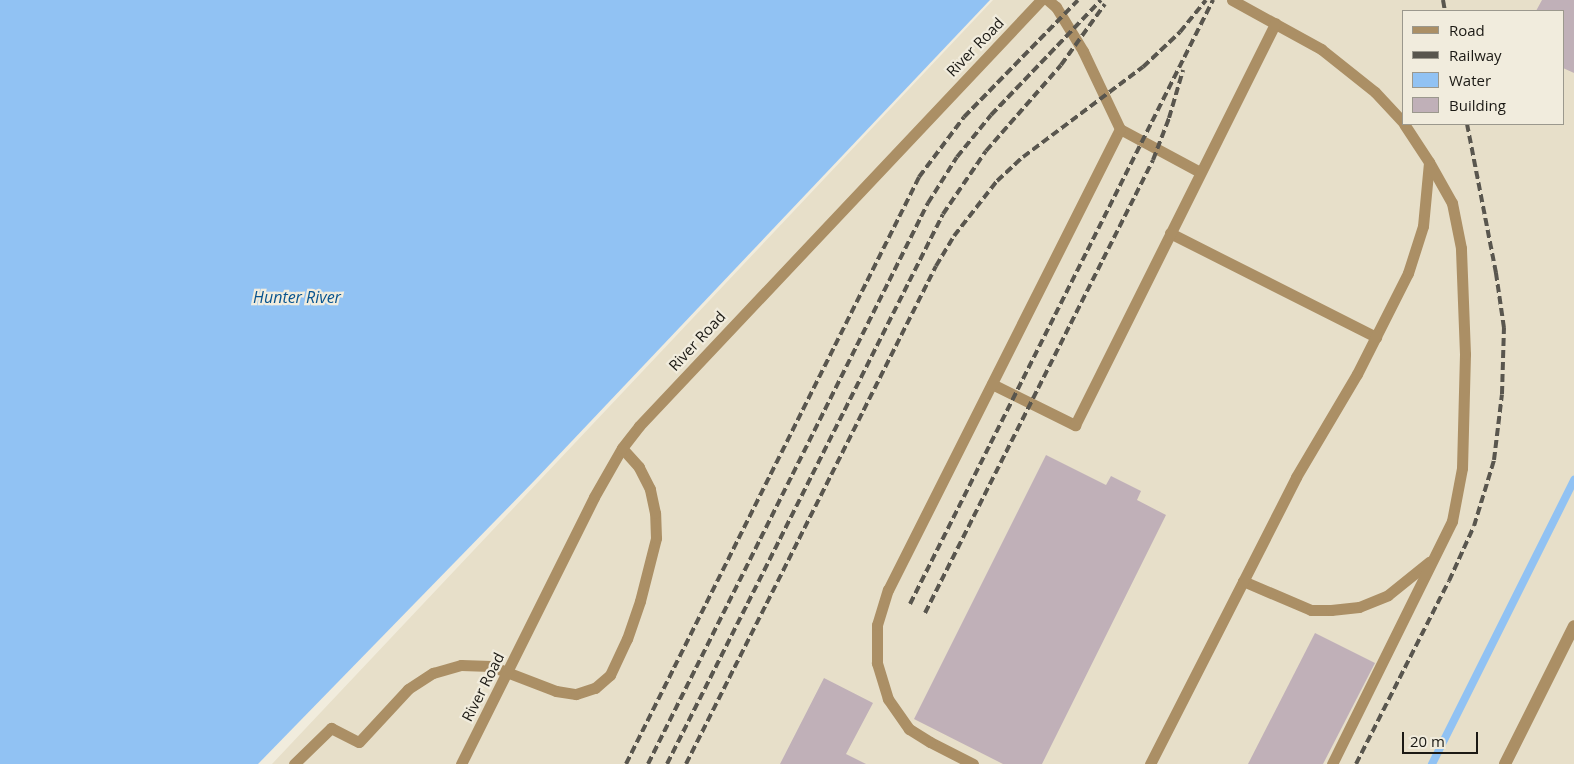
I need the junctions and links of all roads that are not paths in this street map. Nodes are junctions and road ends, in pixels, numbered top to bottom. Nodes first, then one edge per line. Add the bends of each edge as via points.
1 (1041, 0) edge
2 (1048, 0) edge
3 (1232, 0) edge
4 (1274, 22) junction
5 (1402, 122) edge
6 (1404, 125) edge
7 (1120, 129) junction
8 (1429, 162) junction
9 (1200, 172) junction
10 (1170, 232) junction
11 (1376, 337) junction
12 (992, 384) junction
13 (622, 448) junction
14 (1434, 558) junction
15 (1243, 581) junction
16 (1574, 626) edge
17 (508, 672) junction
18 (294, 764) edge
19 (461, 764) edge
20 (973, 764) edge
21 (1150, 764) edge
22 (1332, 764) edge
23 (1505, 764) edge

1 - 13 lane, River Road via 657,404
2 - 7 lane via 1056,7 1083,51
3 - 4 lane
4 - 5 lane via 1349,69
4 - 9 lane
6 - 8 lane
7 - 9 lane
7 - 12 lane
8 - 11 lane via 1423,226 1408,273
8 - 14 lane via 1452,203 1461,248 1465,354 1462,468 1452,521
9 - 10 lane
10 - 11 lane
10 - 12 lane via 1075,425
11 - 15 lane via 1296,477
12 - 20 lane via 888,590 877,626 877,663 888,699 910,729
13 - 17 lane, River Road via 594,497
13 - 17 lane via 650,489 656,538 640,601 610,675 595,688 576,694 556,691
14 - 15 lane via 1388,595 1360,607 1311,610
14 - 22 lane
15 - 21 lane
16 - 23 street
17 - 18 lane via 490,666 461,665 433,673 408,689 360,742 331,728
17 - 19 lane, River Road

